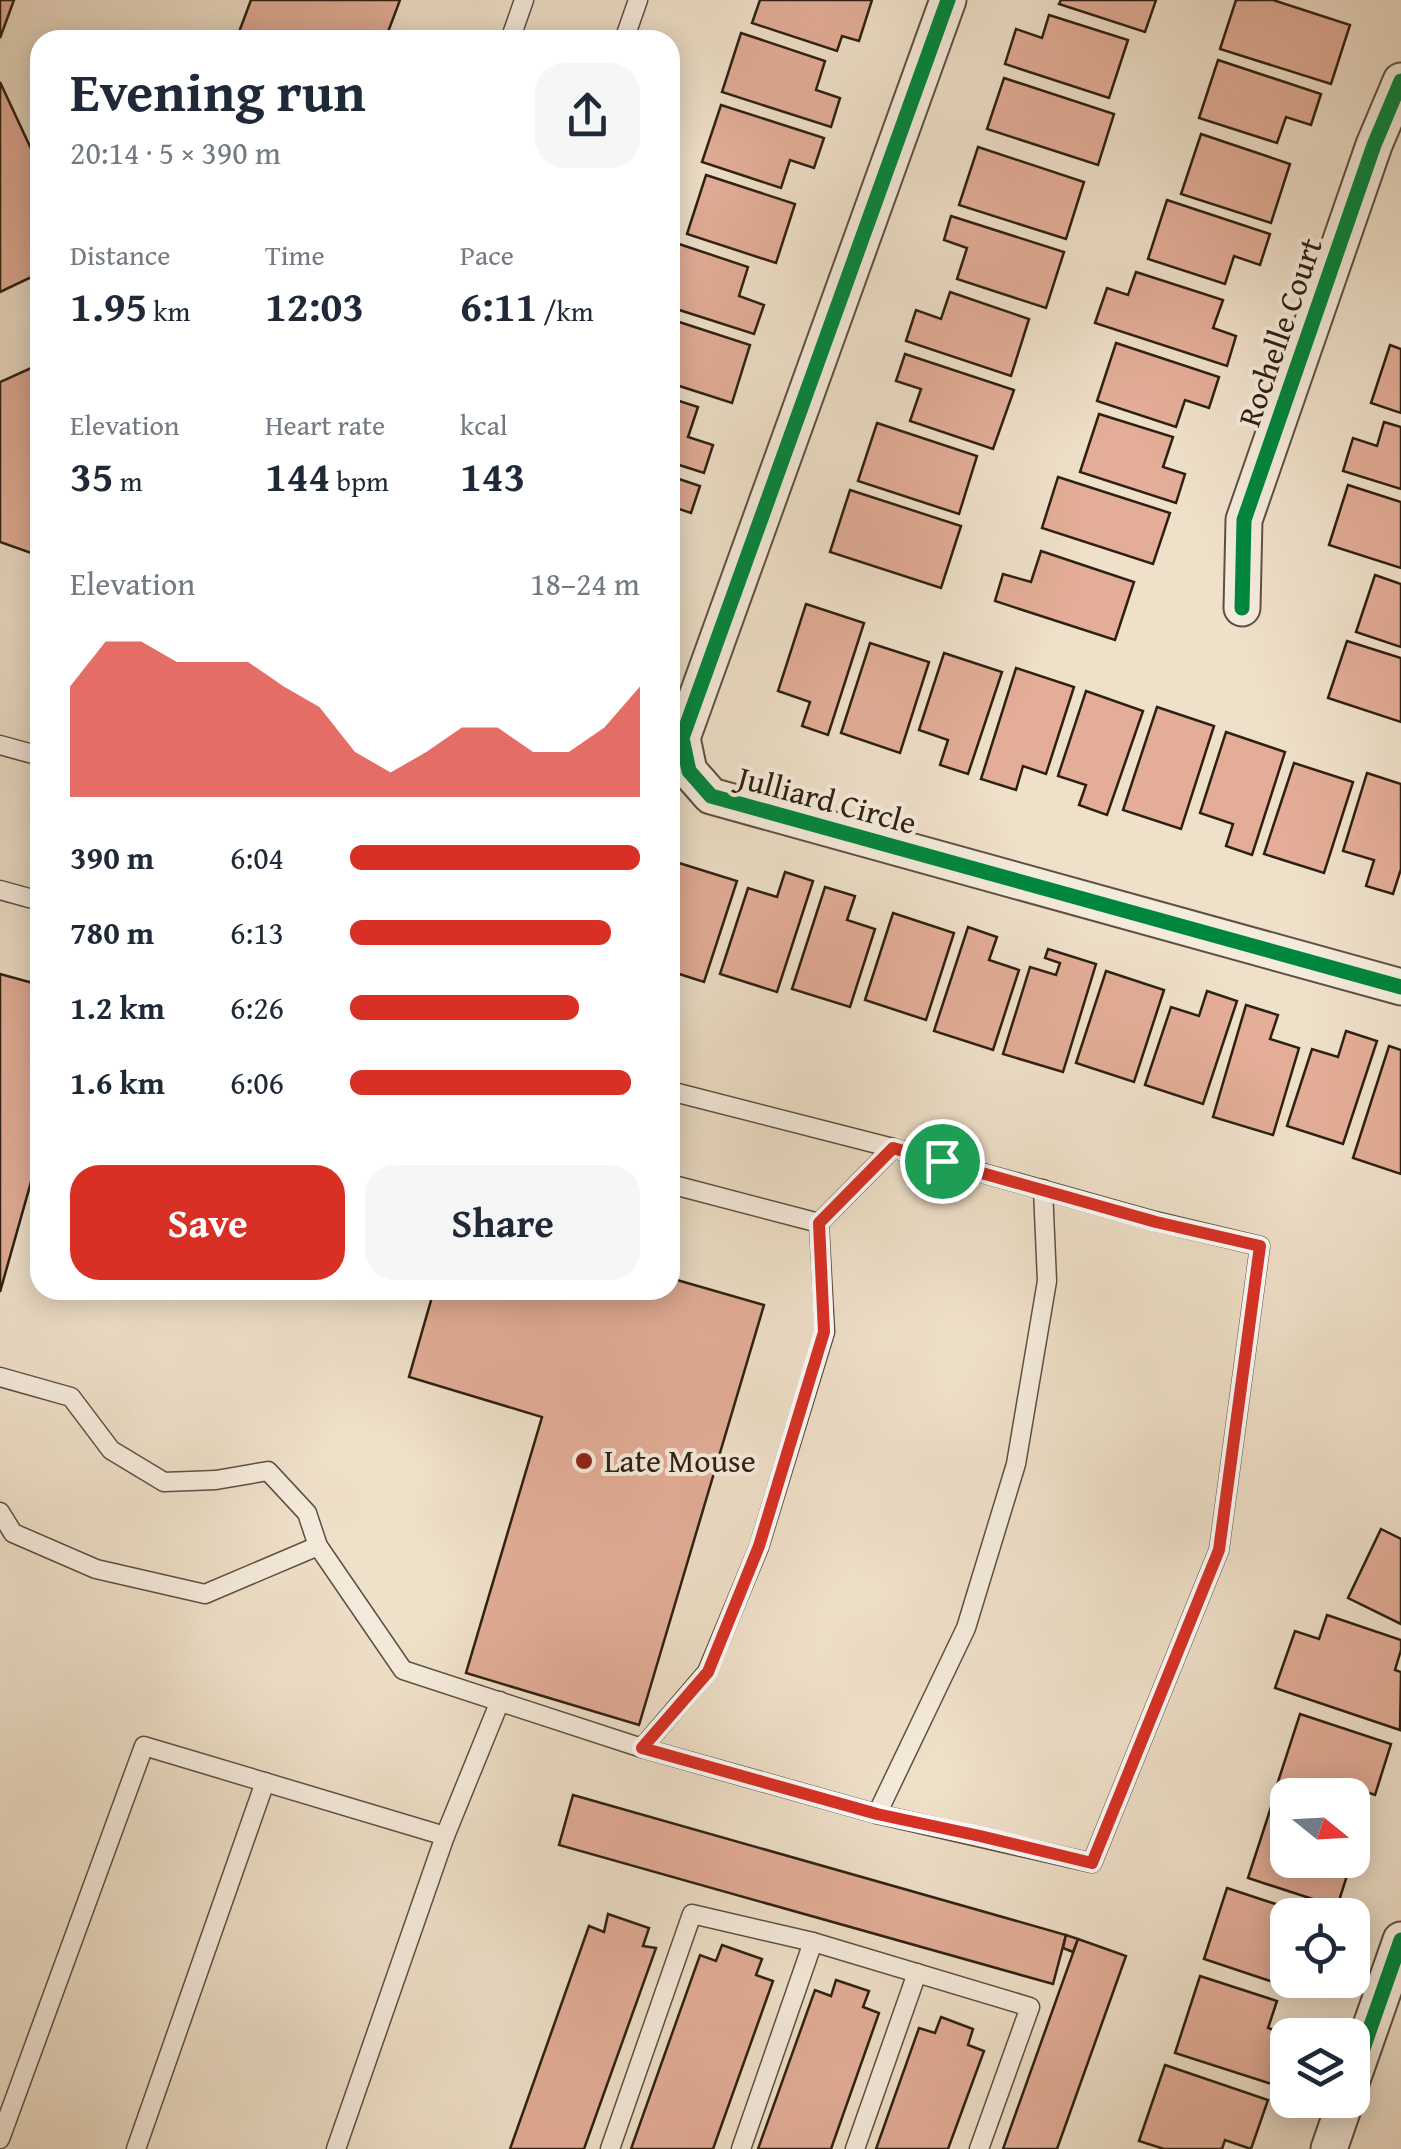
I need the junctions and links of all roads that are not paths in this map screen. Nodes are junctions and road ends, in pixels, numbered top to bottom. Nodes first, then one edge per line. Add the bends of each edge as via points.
1 (524, 0) edge
2 (638, 0) edge
3 (948, 0) edge
4 (514, 30) edge
5 (628, 30) edge
6 (1401, 82) edge
7 (1242, 608) dead end
8 (0, 745) edge
9 (30, 753) edge
10 (0, 890) edge
11 (30, 899) edge
12 (1401, 987) edge
13 (680, 1094) edge
14 (893, 1148) junction
15 (680, 1187) edge
16 (1043, 1188) junction
17 (819, 1223) junction
18 (0, 1377) edge
19 (0, 1512) edge
20 (318, 1546) junction
21 (500, 1702) junction
22 (642, 1748) junction
23 (265, 1782) junction
24 (877, 1814) junction
25 (446, 1836) junction
26 (1401, 1940) edge
27 (813, 1942) junction
28 (916, 1973) junction
29 (1370, 2029) edge
30 (1340, 2118) edge
31 (0, 2139) edge
32 (136, 2149) edge
33 (336, 2149) edge
34 (610, 2149) edge
35 (740, 2149) edge
36 (855, 2149) edge
37 (979, 2149) edge
38 (1329, 2149) edge

1 - 4 lane
2 - 5 lane
3 - 12 street, Julliard Circle via 682,738 689,771 711,796
6 - 7 street, Rochelle Court via 1244,520
8 - 9 lane
10 - 11 lane
13 - 14 lane
14 - 16 lane
14 - 17 lane
15 - 17 lane
16 - 24 lane via 1047,1281 1016,1464 966,1628
16 - 24 lane via 1260,1246 1219,1550 1092,1863
17 - 22 lane via 824,1332 759,1546 708,1672
18 - 20 lane via 71,1398 112,1450 164,1482 268,1471 307,1514
19 - 20 lane via 12,1533 96,1569 205,1594
20 - 21 lane via 403,1670
21 - 22 lane
21 - 25 lane
22 - 24 lane
23 - 25 lane
23 - 31 lane via 144,1746
23 - 32 lane
25 - 33 lane
26 - 29 street
27 - 28 lane
27 - 34 lane via 692,1914
27 - 35 lane
28 - 36 lane
28 - 37 lane via 1030,2007
30 - 38 street

